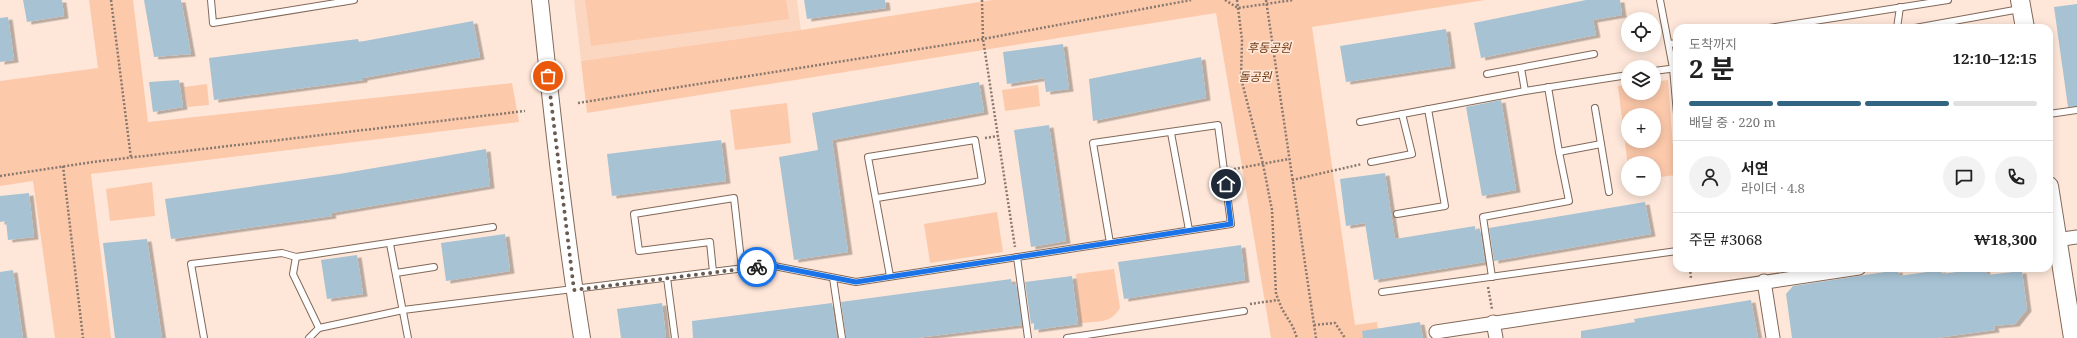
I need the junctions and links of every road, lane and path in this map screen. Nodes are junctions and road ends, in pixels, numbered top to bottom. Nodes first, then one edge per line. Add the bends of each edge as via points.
1 (110, 0) edge
2 (211, 0) edge
3 (354, 0) edge
4 (540, 0) edge
5 (982, 0) edge
6 (1191, 0) edge
7 (1225, 0) edge
8 (1237, 0) edge
9 (1266, 0) edge
10 (1293, 0) edge
11 (1660, 0) edge
12 (1948, 0) edge
13 (342, 1) edge
14 (1266, 4) junction
15 (2021, 4) edge
16 (1238, 8) junction
17 (1900, 8) junction
18 (1795, 24) edge
19 (1898, 24) edge
20 (1933, 24) edge
21 (2024, 24) edge
22 (983, 40) junction
23 (1669, 44) junction
24 (1673, 44) edge
25 (1594, 54) dead end
26 (1673, 60) edge
27 (1521, 68) junction
28 (1673, 68) edge
29 (1661, 70) edge
30 (1487, 74) dead end
31 (1621, 76) edge
32 (1548, 87) junction
33 (1525, 91) junction
34 (578, 103) dead end
35 (1595, 108) dead end
36 (1428, 109) junction
37 (2077, 110) edge
38 (525, 111) dead end
39 (2053, 113) edge
40 (1402, 114) junction
41 (1360, 122) dead end
42 (1171, 133) junction
43 (1601, 144) junction
44 (1558, 152) junction
45 (131, 158) junction
46 (1289, 159) junction
47 (1371, 162) joint
48 (1263, 164) junction
49 (63, 166) junction
50 (1224, 171) junction
51 (0, 176) edge
52 (1292, 180) junction
53 (1609, 192) dead end
54 (877, 198) junction
55 (1397, 214) dead end
56 (493, 227) dead end
57 (1189, 230) junction
58 (2077, 237) edge
59 (2053, 241) edge
60 (1110, 243) junction
61 (390, 244) junction
62 (1673, 252) edge
63 (296, 257) junction
64 (1017, 257) junction
65 (434, 267) dead end
66 (742, 269) junction
67 (713, 272) junction
68 (1830, 272) edge
69 (396, 273) junction
70 (890, 276) junction
71 (1492, 277) junction
72 (667, 278) junction
73 (833, 278) junction
74 (1764, 281) junction
75 (574, 290) junction
76 (1382, 292) dead end
77 (1278, 300) junction
78 (402, 310) junction
79 (1244, 311) joint
80 (1493, 322) junction
81 (1314, 325) junction
82 (319, 328) junction
83 (1436, 332) dead end
84 (83, 338) edge
85 (204, 338) edge
86 (309, 338) edge
87 (408, 338) edge
88 (582, 338) edge
89 (675, 338) edge
90 (842, 338) edge
91 (1028, 338) edge
92 (1067, 338) edge
93 (1297, 338) edge
94 (1316, 338) edge
95 (1345, 338) edge
96 (1496, 338) edge
97 (1773, 338) edge
98 (2073, 338) edge

1 - 45 path
2 - 13 lane via 213,23
3 - 13 lane
4 - 75 street
5 - 22 path
6 - 22 path
7 - 16 path
8 - 16 path
9 - 14 path
10 - 14 path
11 - 23 lane
12 - 17 lane
14 - 16 path
14 - 46 path
15 - 20 lane
15 - 21 main road
16 - 48 path via 1242,40 1241,78
17 - 18 lane
17 - 19 lane
22 - 34 path
22 - 64 path
23 - 24 lane
23 - 26 lane
25 - 27 lane
27 - 30 lane
27 - 33 lane
28 - 29 lane
31 - 32 lane
32 - 33 lane
32 - 44 lane
33 - 36 lane
35 - 43 lane
36 - 40 lane
36 - 55 lane via 1445,206
37 - 39 lane
38 - 45 path
40 - 41 lane
40 - 47 lane via 1412,154
42 - 50 lane via 1218,125
42 - 57 lane
42 - 60 lane via 1093,143
43 - 44 lane
43 - 53 lane
44 - 71 lane via 1569,201 1483,217
45 - 49 path
46 - 48 path
46 - 52 path
47 - 52 path
48 - 50 path
48 - 77 path via 1272,210 1275,288
49 - 51 path
49 - 84 path
50 - 57 lane via 1231,224
52 - 81 path
54 - 54 lane via 868,156 975,140 982,181
54 - 70 lane
56 - 61 lane
57 - 60 lane
58 - 59 street
59 - 98 main road
60 - 64 lane
61 - 63 lane
61 - 69 lane
62 - 71 lane
63 - 82 lane via 293,274
63 - 85 lane via 282,253 191,264
64 - 70 lane
64 - 91 lane
65 - 69 lane
66 - 67 lane
66 - 67 lane via 734,198 634,214 639,250 710,242
66 - 73 lane via 769,265
67 - 72 lane
68 - 74 street
69 - 78 lane
70 - 73 lane via 856,282
71 - 76 lane
71 - 80 path via 1488,286
72 - 75 lane
72 - 89 lane
73 - 90 lane
74 - 80 street
74 - 97 street
75 - 78 lane
75 - 88 street
77 - 79 path via 1243,305
77 - 93 path
78 - 82 lane
78 - 87 lane
79 - 92 lane
80 - 83 street
80 - 96 street
81 - 94 path
81 - 95 path via 1335,323
82 - 86 lane

